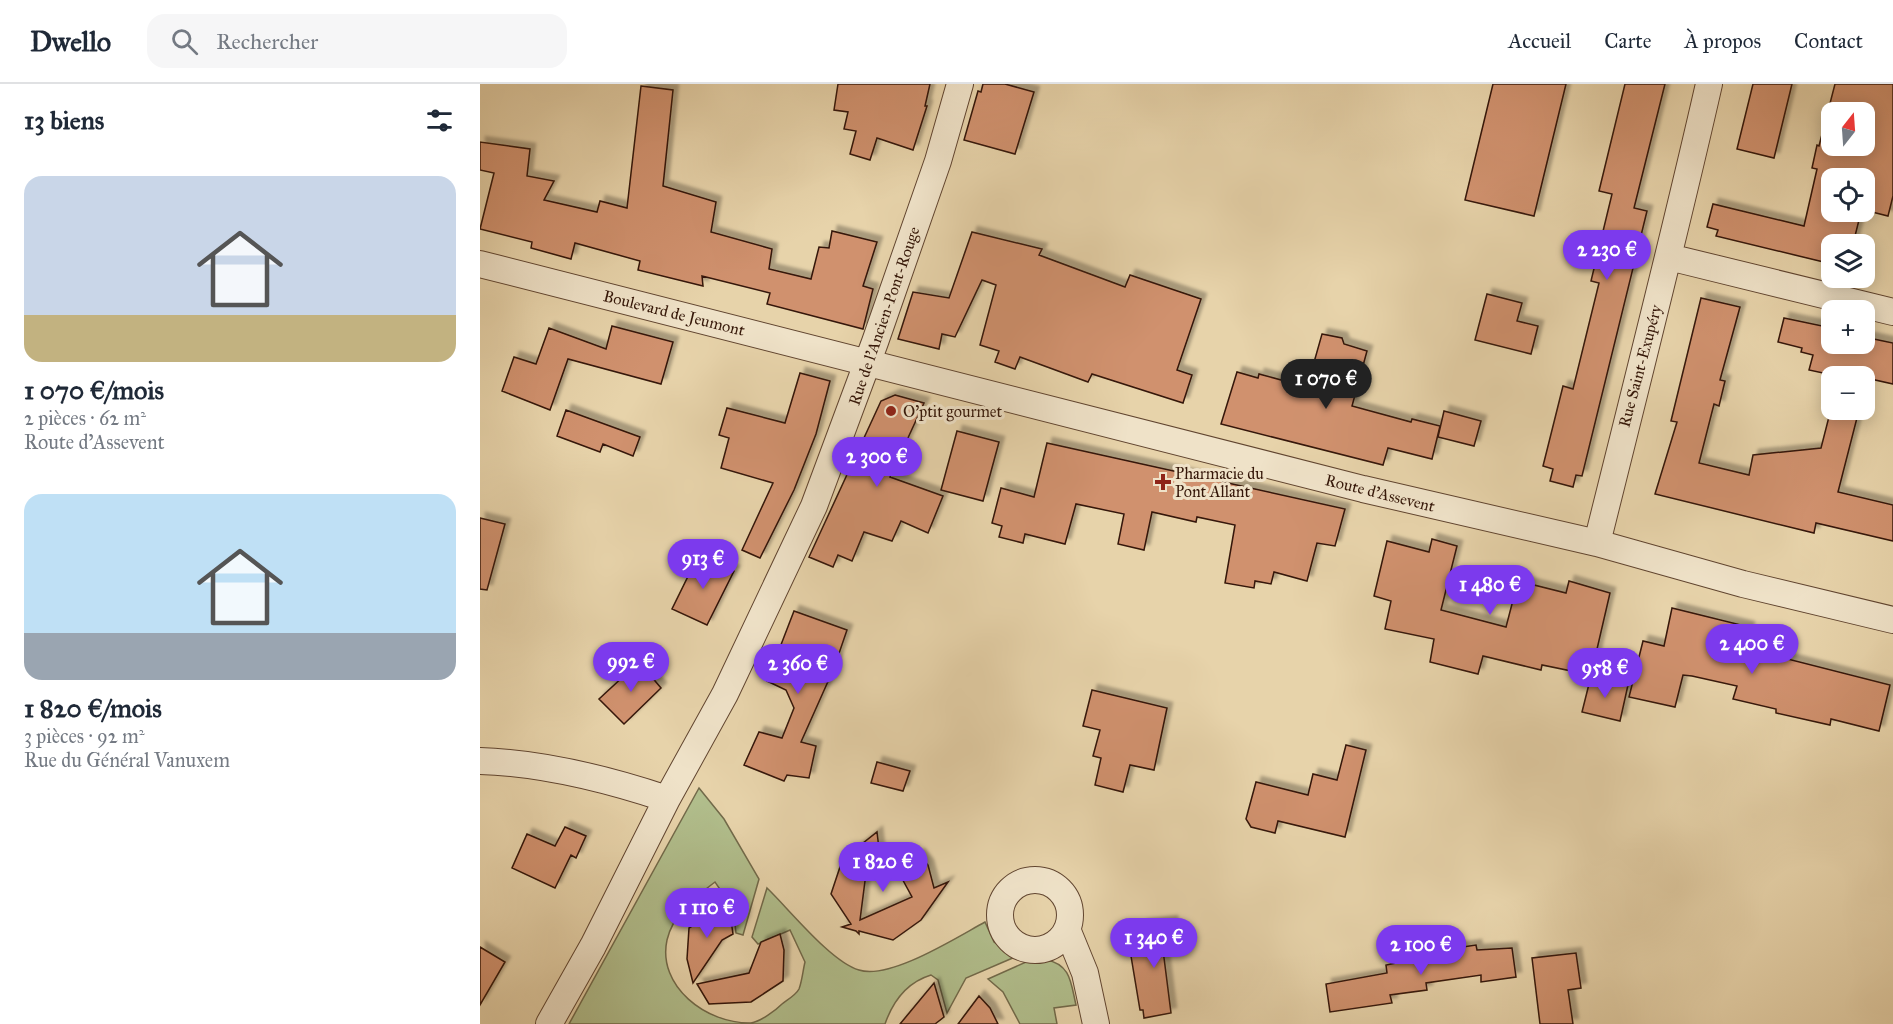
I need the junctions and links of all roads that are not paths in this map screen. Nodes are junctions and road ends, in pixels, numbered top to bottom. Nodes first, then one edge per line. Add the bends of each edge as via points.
1 (960, 84) edge
2 (1709, 84) edge
3 (1669, 257) junction
4 (480, 264) edge
5 (1893, 312) edge
6 (868, 363) junction
7 (1597, 543) junction
8 (1893, 620) edge
9 (480, 761) edge
10 (667, 800) junction
11 (1067, 929) dead end
12 (549, 1024) edge
13 (1096, 1024) edge

1 - 6 street, Rue de l'Ancien-Pont-Rouge via 938,162
2 - 3 street, Rue Saint-Exupéry
3 - 5 street
3 - 7 street, Rue Saint-Exupéry
4 - 6 street, Boulevard de Jeumont
6 - 7 street, Route d'Assevent via 1396,498
6 - 10 street, Rue de l'Ancien-Pont-Rouge via 809,517 725,694
7 - 8 street, Route d'Assevent
9 - 10 street via 544,767 598,778
10 - 12 street, Rue de l'Ancien-Pont-Rouge
11 - 13 street via 1085,973

